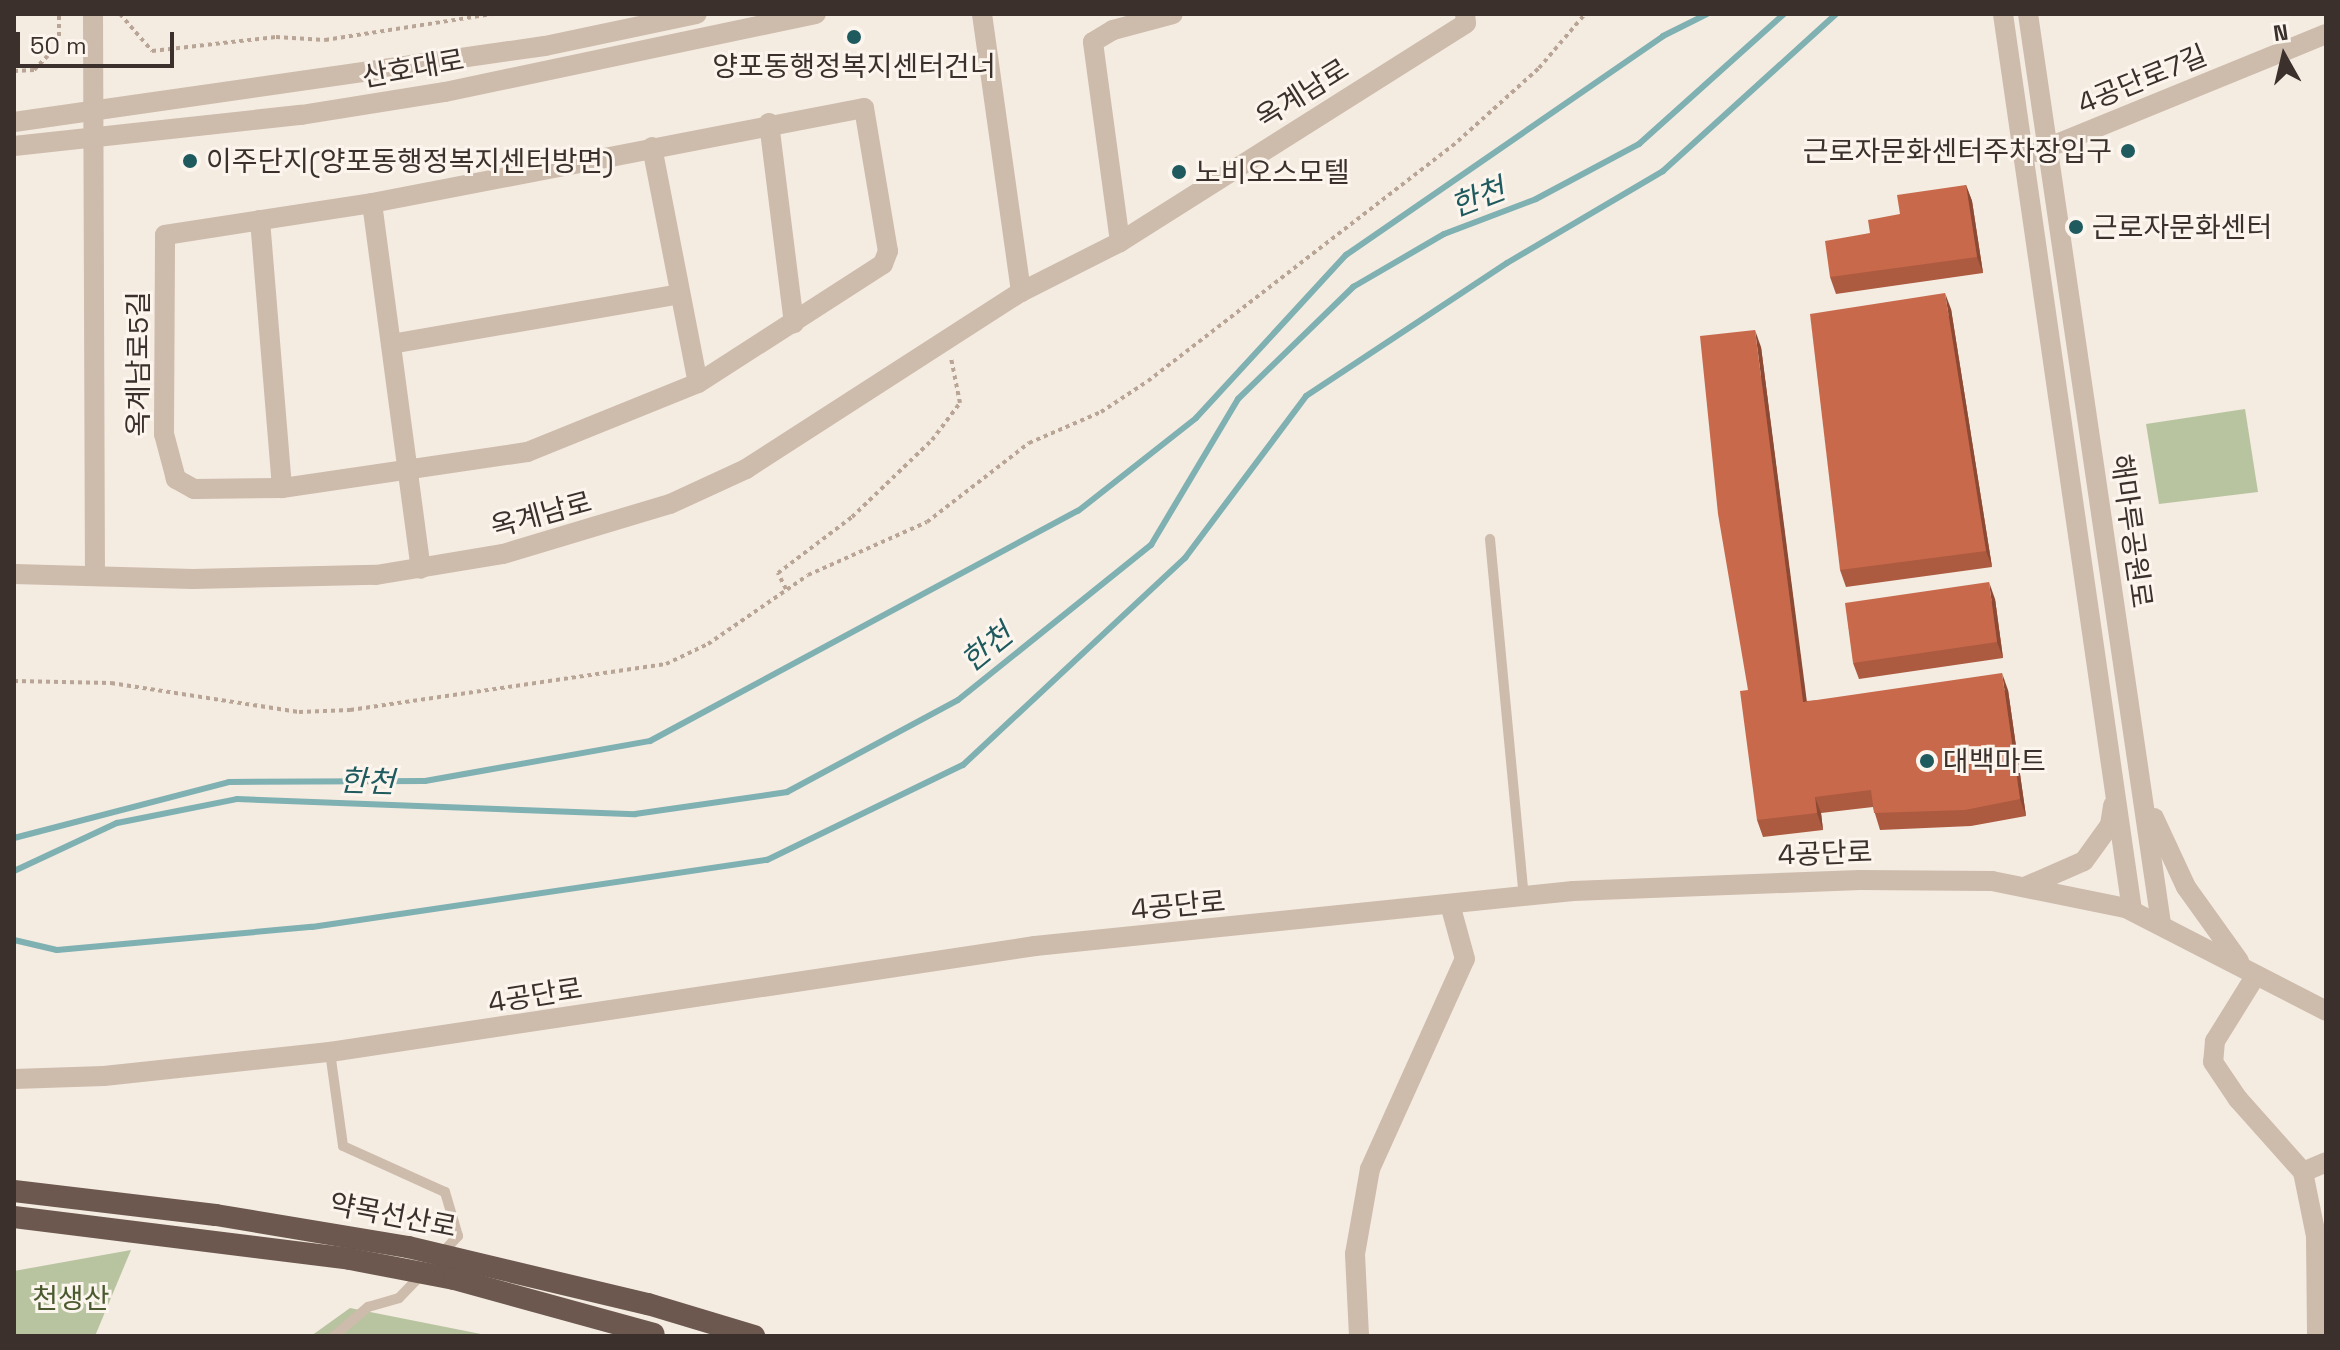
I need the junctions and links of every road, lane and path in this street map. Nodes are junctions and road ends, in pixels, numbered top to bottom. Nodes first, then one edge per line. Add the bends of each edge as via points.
1 (59, 14) edge
2 (93, 14) edge
3 (120, 14) edge
4 (492, 14) edge
5 (697, 14) edge
6 (816, 14) edge
7 (982, 14) edge
8 (1173, 14) edge
9 (1465, 14) edge
10 (1585, 14) edge
11 (2003, 14) edge
12 (2028, 14) edge
13 (2326, 34) edge
14 (14, 71) edge
15 (93, 113) junction
16 (14, 122) edge
17 (769, 123) junction
18 (92, 136) junction
19 (14, 146) edge
20 (652, 147) junction
21 (2047, 148) junction
22 (14, 156) edge
23 (2023, 157) junction
24 (372, 203) junction
25 (260, 220) junction
26 (1120, 242) junction
27 (1021, 292) junction
28 (680, 294) junction
29 (794, 323) junction
30 (948, 339) junction
31 (391, 344) junction
32 (698, 383) junction
33 (408, 470) junction
34 (282, 488) junction
35 (1490, 539) dead end
36 (421, 569) junction
37 (14, 574) edge
38 (95, 575) junction
39 (786, 589) junction
40 (14, 681) edge
41 (2115, 789) junction
42 (2142, 790) junction
43 (2025, 887) junction
44 (1524, 896) junction
45 (1450, 904) junction
46 (2132, 910) junction
47 (2161, 923) junction
48 (2250, 971) junction
49 (2326, 1011) edge
50 (330, 1052) junction
51 (14, 1079) edge
52 (2326, 1162) edge
53 (2303, 1172) junction
54 (14, 1191) edge
55 (14, 1217) edge
56 (657, 1335) edge
57 (334, 1336) edge
58 (754, 1336) edge
59 (1359, 1336) edge
60 (2317, 1336) edge

1 - 14 path via 59,44 34,70
2 - 15 street
3 - 4 path via 152,51 276,37 325,40
5 - 15 street, 산호대로 via 545,46
6 - 18 street, 산호대로 via 445,92 301,115
7 - 27 street
8 - 26 street via 1113,30 1093,42
9 - 26 street, 옥계남로 via 1466,23
10 - 39 path via 1539,68 1458,141 1148,381 1101,412 1029,443 927,522
11 - 23 street, 해마루공원로
12 - 21 street, 해마루공원로
13 - 21 street, 4공단로7길
15 - 16 street, 산호대로
15 - 18 street
17 - 20 street, 옥계남로5길
17 - 29 street
17 - 29 street, 옥계남로5길 via 864,108 888,251 883,264 867,277
18 - 19 street, 산호대로
18 - 22 street
18 - 38 street
20 - 24 street, 옥계남로5길
20 - 28 street
21 - 23 street, 4공단로7길
21 - 42 street, 해마루공원로
23 - 41 street, 해마루공원로
24 - 25 street, 옥계남로5길
24 - 31 street
25 - 34 street
25 - 34 street, 옥계남로5길 via 165,235 164,434 170,467 184,486
26 - 27 street, 옥계남로
27 - 30 street, 옥계남로
28 - 31 street
28 - 32 street
29 - 32 street, 옥계남로5길
30 - 36 street, 옥계남로 via 746,469 670,504 503,554
30 - 39 path via 960,403 932,440 852,517 778,573
31 - 33 street
32 - 33 street, 옥계남로5길 via 527,452
33 - 34 street, 옥계남로5길
33 - 36 street
35 - 44 lane
36 - 38 street, 옥계남로 via 276,579
37 - 38 street, 옥계남로
39 - 40 path via 708,644 666,664 350,710 299,712 111,683
41 - 43 street via 2110,825 2099,846 2059,876
41 - 46 street, 해마루공원로
42 - 47 street, 해마루공원로
42 - 48 street via 2186,887
43 - 44 street, 4공단로 via 1943,878
43 - 46 street, 4공단로
44 - 45 street, 4공단로
45 - 50 street, 4공단로 via 1035,946
45 - 59 street via 1465,959 1370,1169 1355,1254
46 - 47 street, 4공단로
47 - 48 street, 4공단로
48 - 49 street, 4공단로
48 - 53 street via 2215,1041 2213,1062 2238,1099
50 - 51 street, 4공단로 via 104,1076
50 - 57 lane via 343,1146 445,1192 458,1236 399,1298 368,1307
52 - 53 street
53 - 60 street via 2316,1236
54 - 58 highway, 약목선산로, bridge via 216,1215 408,1247 648,1304
55 - 56 highway, 약목선산로, bridge via 350,1259 454,1279

